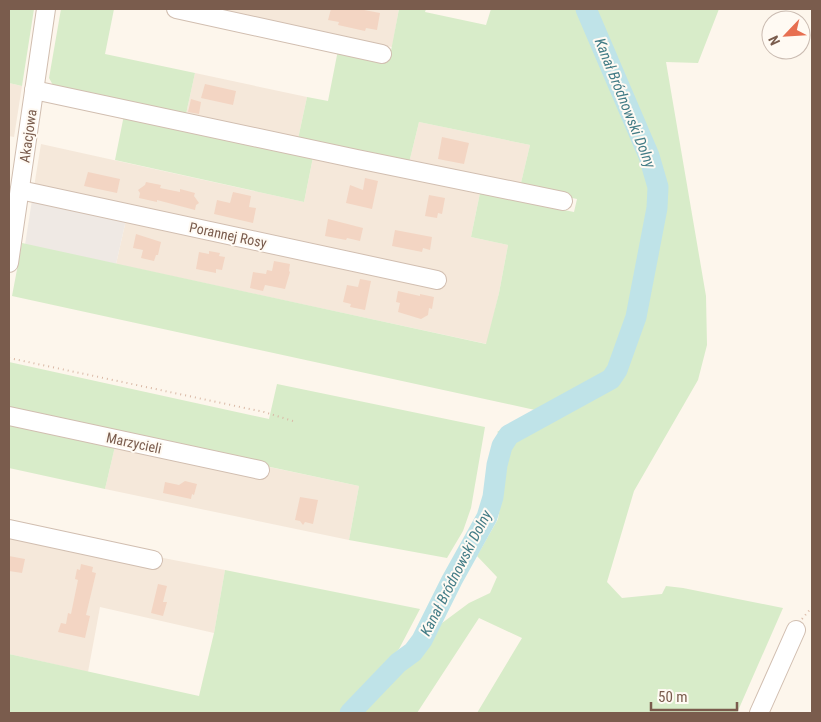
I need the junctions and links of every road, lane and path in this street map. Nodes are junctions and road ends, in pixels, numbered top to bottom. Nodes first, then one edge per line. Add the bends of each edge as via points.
1 (46, 9) edge
2 (176, 9) edge
3 (382, 54) dead end
4 (34, 90) junction
5 (20, 190) junction
6 (563, 201) dead end
7 (9, 263) edge
8 (437, 280) dead end
9 (9, 358) edge
10 (9, 416) edge
11 (296, 422) dead end
12 (260, 470) dead end
13 (9, 530) edge
14 (153, 560) dead end
15 (796, 630) dead end
16 (759, 713) edge

1 - 4 street, Akacjowa
2 - 3 street
4 - 5 street, Akacjowa
4 - 6 street
5 - 7 street, Akacjowa
5 - 8 street, Porannej Rosy
9 - 11 path via 264,412
10 - 12 street, Marzycieli
13 - 14 street
15 - 16 street

